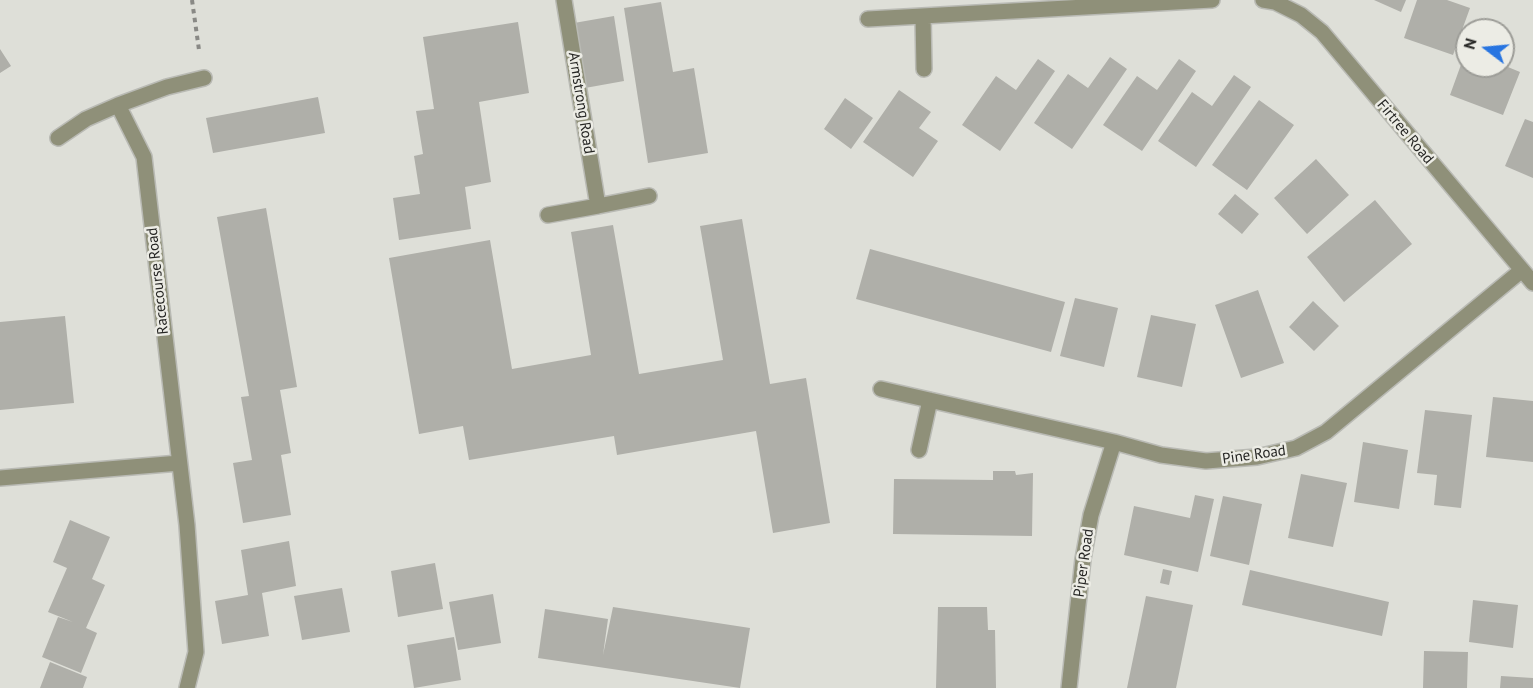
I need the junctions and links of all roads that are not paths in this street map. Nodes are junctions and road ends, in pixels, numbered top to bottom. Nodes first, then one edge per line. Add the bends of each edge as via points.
1 (564, 0) edge
2 (1212, 0) edge
3 (1263, 0) edge
4 (923, 17) junction
5 (868, 19) dead end
6 (924, 69) dead end
7 (204, 78) road end
8 (118, 105) junction
9 (58, 138) dead end
10 (649, 196) dead end
11 (598, 206) junction
12 (548, 215) dead end
13 (1522, 270) junction
14 (1533, 283) edge
15 (881, 389) dead end
16 (930, 400) junction
17 (1114, 442) junction
18 (919, 450) dead end
19 (179, 464) junction
20 (0, 478) edge
21 (187, 688) edge
22 (1069, 688) edge

1 - 11 street, Armstrong Road
2 - 4 street
3 - 13 street, Firtree Road via 1301,15 1322,32
4 - 5 street
4 - 6 street
7 - 8 street
8 - 9 street via 86,119
8 - 19 street, Racecourse Road via 144,157
10 - 11 street
11 - 12 street
13 - 14 street, Firtree Road
13 - 17 street, Pine Road via 1326,432 1296,448 1257,457 1206,461 1161,455
15 - 16 street, Pine Road
16 - 17 street, Pine Road
16 - 18 street
17 - 22 street, Piper Road via 1090,515
19 - 20 street
19 - 21 street, Racecourse Road via 196,652

